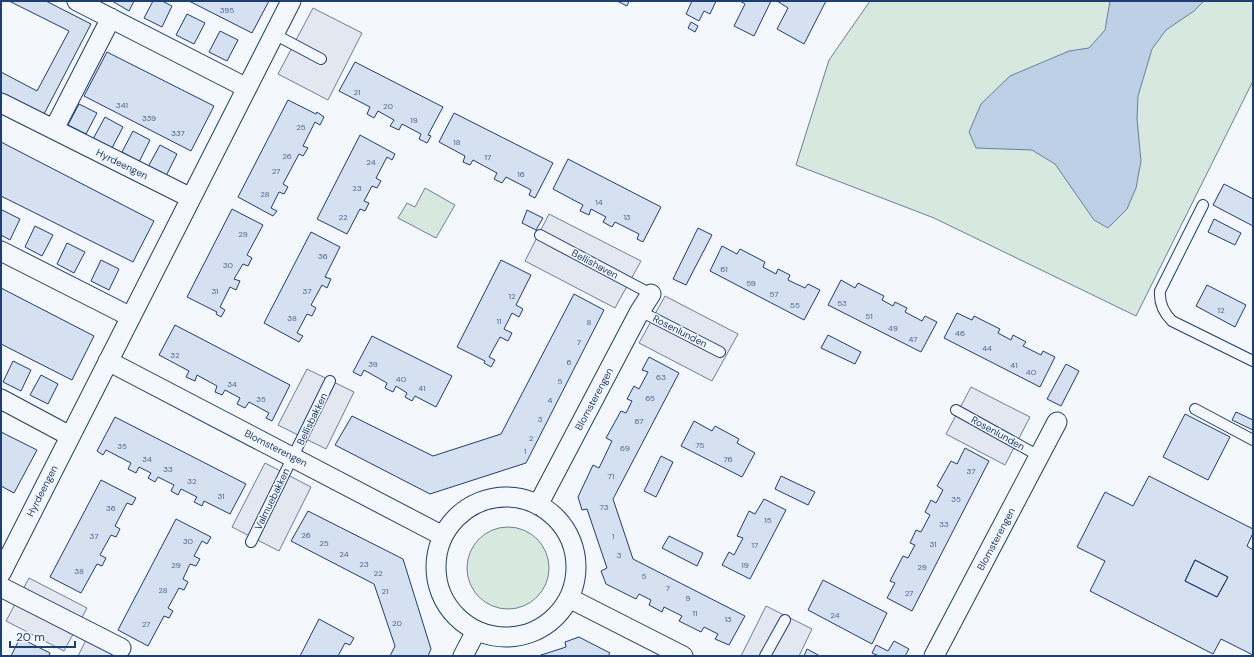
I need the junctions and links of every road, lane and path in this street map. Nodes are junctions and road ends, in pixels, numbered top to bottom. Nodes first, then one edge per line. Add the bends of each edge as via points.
1 (77, 1) edge
2 (291, 1) edge
3 (111, 18) junction
4 (274, 34) junction
5 (321, 59) dead end
6 (247, 88) junction
7 (1, 103) edge
8 (54, 129) junction
9 (191, 198) junction
10 (1203, 205) dead end
11 (540, 235) dead end
12 (1, 251) edge
13 (651, 294) joint
14 (640, 311) junction
15 (131, 317) junction
16 (720, 352) dead end
17 (108, 361) junction
18 (1253, 361) edge
19 (330, 381) dead end
20 (1, 399) edge
21 (956, 410) dead end
22 (1195, 410) dead end
23 (1058, 422) dead end
24 (70, 436) junction
25 (1253, 440) edge
26 (1039, 456) junction
27 (293, 457) junction
28 (538, 505) junction
29 (443, 536) junction
30 (8, 542) edge
31 (251, 542) dead end
32 (1, 573) edge
33 (1, 587) edge
34 (569, 598) junction
35 (785, 620) dead end
36 (476, 631) junction
37 (121, 648) dead end
38 (463, 656) edge
39 (683, 656) edge
40 (766, 656) edge
41 (934, 656) edge

1 - 3 street
2 - 4 street, Hyrdeengen
3 - 6 street
3 - 8 street
4 - 5 lane
4 - 6 street, Hyrdeengen
6 - 9 street, Hyrdeengen
7 - 8 street, Hyrdeengen
8 - 9 street, Hyrdeengen
9 - 15 street, Hyrdeengen
10 - 18 lane via 1160,291 1160,302 1166,316 1172,321
11 - 13 lane, Bellishaven
12 - 15 street
13 - 14 street, Blomsterengen
14 - 16 lane, Rosenlunden
14 - 28 street, Blomsterengen
15 - 17 street, Hyrdeengen
17 - 24 street, Hyrdeengen
17 - 27 street, Blomsterengen
19 - 27 lane, Bellisbakken
20 - 24 street
21 - 26 lane, Rosenlunden
22 - 25 lane
23 - 26 street, Blomsterengen
24 - 30 street, Hyrdeengen
26 - 41 street, Blomsterengen
27 - 29 street, Blomsterengen
27 - 31 lane, Valmuebakken
28 - 29 street via 508,497 484,500 457,517
28 - 34 street via 556,518 571,542 576,571
29 - 36 street via 436,560 438,586 452,613
30 - 32 street, Hyrdeengen
33 - 37 street
34 - 36 street via 554,619 533,632 508,638
34 - 39 street
35 - 40 lane
36 - 38 street

